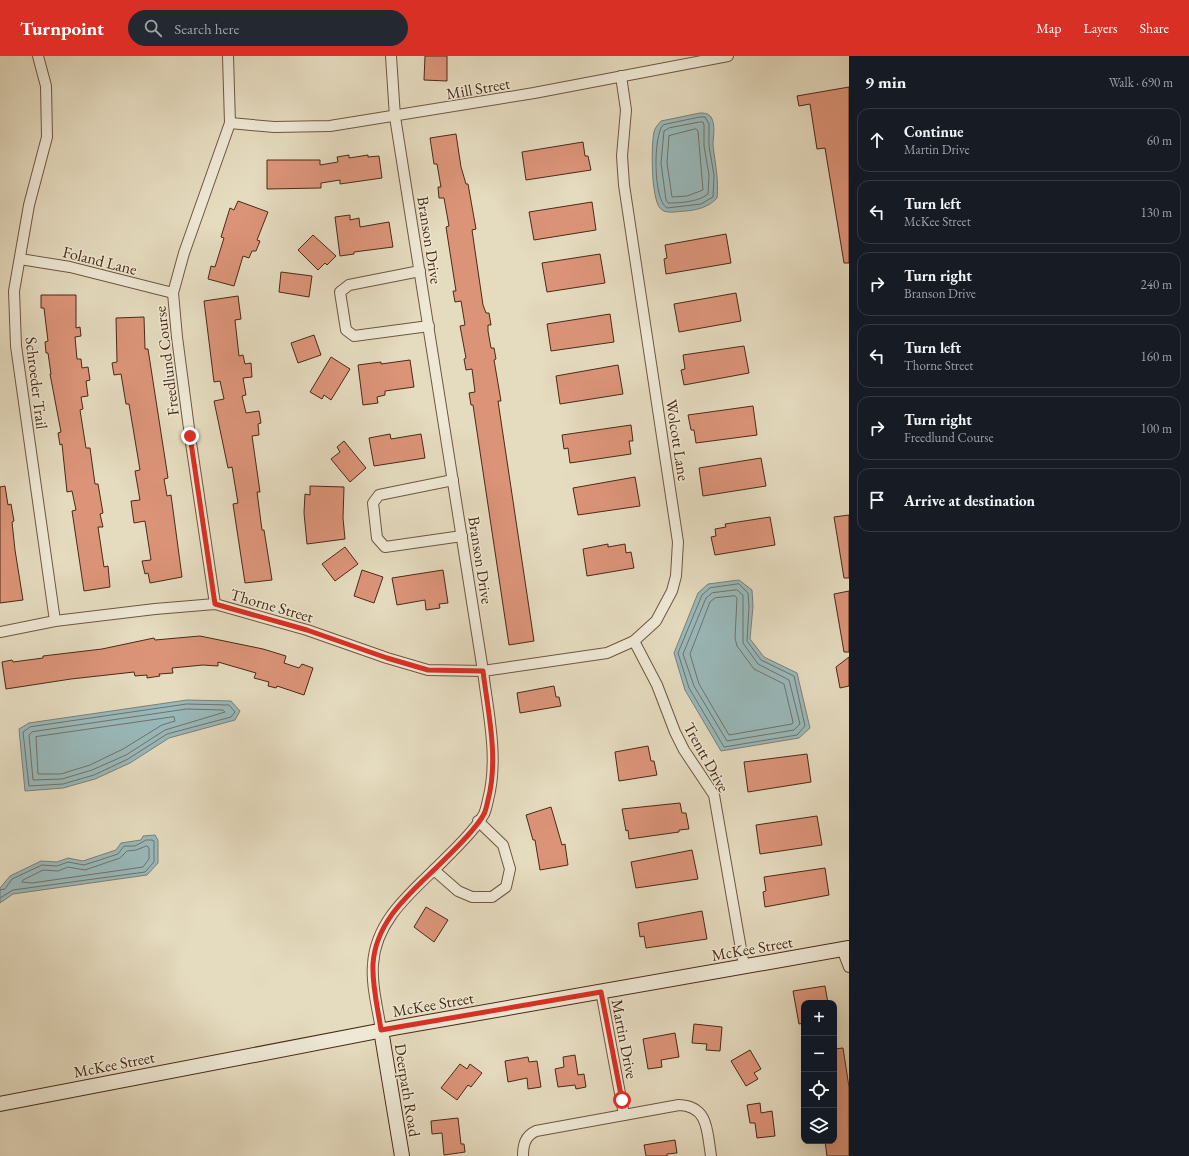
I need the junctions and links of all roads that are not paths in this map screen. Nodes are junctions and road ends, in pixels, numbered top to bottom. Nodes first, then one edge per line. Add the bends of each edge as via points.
1 (38, 56) edge
2 (228, 56) edge
3 (391, 56) edge
4 (728, 56) edge
5 (621, 76) junction
6 (395, 117) junction
7 (230, 123) junction
8 (20, 259) junction
9 (420, 271) junction
10 (173, 293) junction
11 (429, 326) junction
12 (453, 480) junction
13 (462, 536) junction
14 (215, 604) junction
15 (56, 621) junction
16 (0, 632) edge
17 (634, 641) junction
18 (483, 671) junction
19 (478, 821) junction
20 (434, 870) junction
21 (845, 949) edge
22 (744, 966) junction
23 (849, 967) edge
24 (601, 992) junction
25 (381, 1030) junction
26 (0, 1104) edge
27 (624, 1115) junction
28 (402, 1156) edge
29 (523, 1156) edge
30 (710, 1156) edge

1 - 8 street, Schroeder Trail via 46,86 47,137 29,205
2 - 7 street
3 - 6 street, Branson Drive
4 - 5 street, Mill Street
5 - 6 street, Mill Street
5 - 17 street, Wolcott Lane via 626,110 622,156 624,185 678,542 676,576 672,592 656,621
6 - 7 street, Mill Street via 330,126 274,127
6 - 9 street, Branson Drive
7 - 10 street, Freedlund Course via 184,253
8 - 10 street, Foland Lane via 70,267
8 - 15 street, Schroeder Trail via 14,291 16,346
9 - 11 street, Branson Drive
9 - 11 street via 349,285 340,292 346,330 354,336
10 - 14 street, Freedlund Course via 188,421
11 - 12 street, Branson Drive
12 - 13 street, Branson Drive
12 - 13 street via 379,495 373,503 377,538 385,547
13 - 18 street, Branson Drive
14 - 15 street, Thorne Street
14 - 18 street, Thorne Street via 307,630 428,670
15 - 16 street, Thorne Street
17 - 18 street, Wolcott Lane via 606,653
17 - 22 street, Trentt Drive via 655,680 684,750 714,795
18 - 19 street, Branson Drive via 493,754 493,782 484,814
19 - 20 street, Branson Drive
19 - 20 street via 503,845 510,869 506,887 492,896 472,897 458,891
20 - 25 street, Branson Drive via 390,916 376,949 373,964 374,984
21 - 22 street, McKee Street
21 - 23 street
22 - 24 street, McKee Street
24 - 25 street, McKee Street
24 - 27 street, Martin Drive
25 - 26 street, McKee Street
25 - 28 street, Deerpath Road
27 - 29 street via 531,1134 525,1139
27 - 30 street via 679,1105 697,1109 705,1124

